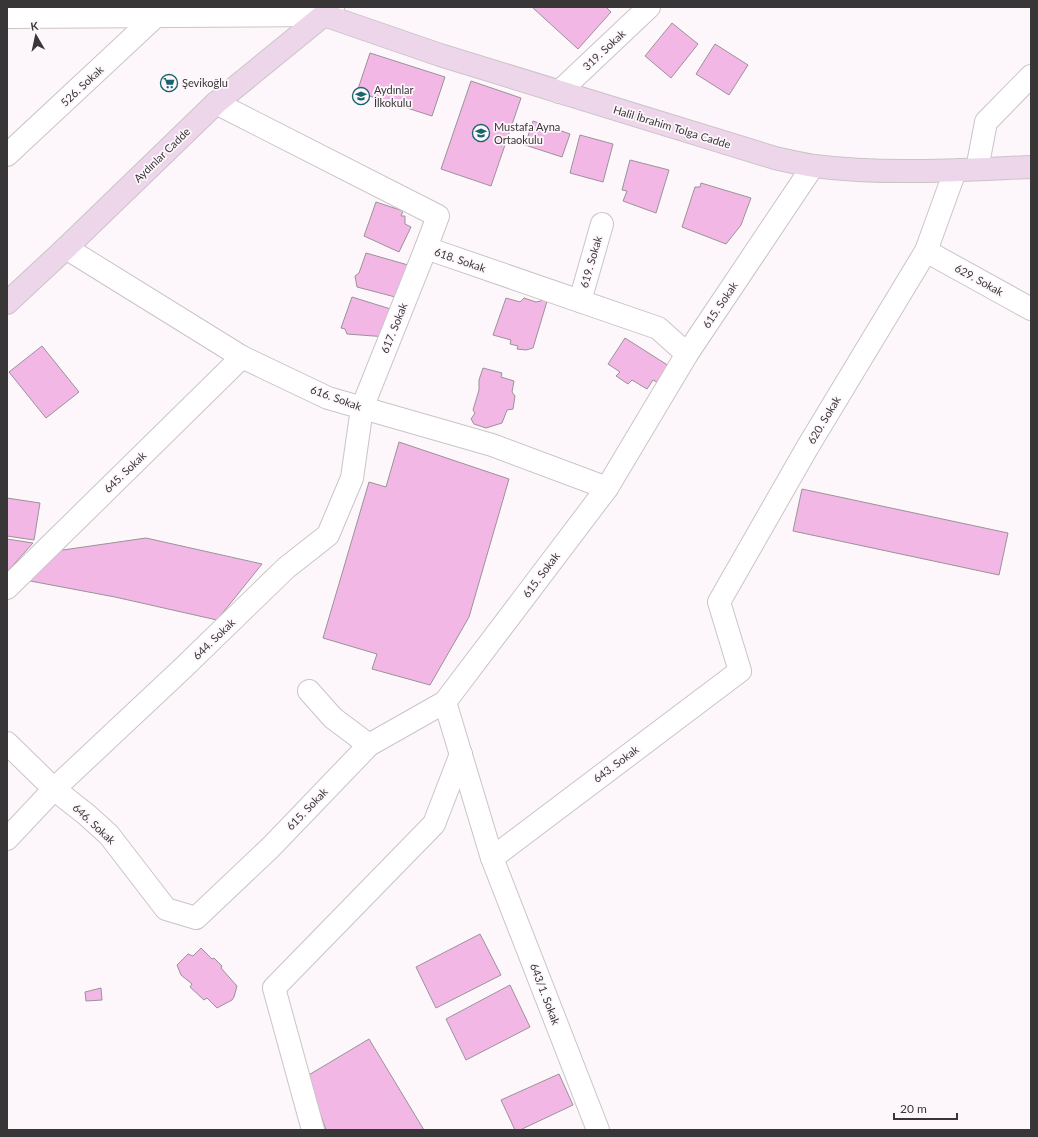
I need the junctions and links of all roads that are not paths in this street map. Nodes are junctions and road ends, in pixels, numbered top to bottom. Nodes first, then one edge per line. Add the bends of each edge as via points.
1 (650, 7) edge
2 (329, 11) edge
3 (77, 12) edge
4 (156, 16) junction
5 (7, 17) edge
6 (1031, 76) edge
7 (559, 92) junction
8 (216, 103) junction
9 (7, 155) edge
10 (813, 166) junction
11 (1031, 167) edge
12 (976, 169) junction
13 (955, 171) junction
14 (602, 224) dead end
15 (66, 248) junction
16 (426, 248) junction
17 (926, 251) junction
18 (580, 301) junction
19 (7, 303) edge
20 (1031, 309) edge
21 (687, 354) junction
22 (242, 357) junction
23 (362, 408) junction
24 (607, 488) junction
25 (7, 588) edge
26 (740, 671) joint
27 (309, 691) dead end
28 (445, 702) junction
29 (7, 743) edge
30 (369, 745) junction
31 (461, 754) junction
32 (54, 789) junction
33 (7, 839) edge
34 (492, 858) junction
35 (196, 918) joint
36 (313, 1130) edge
37 (598, 1130) edge

1 - 7 street, 319. Sokak
2 - 4 street
2 - 7 street, Halil İbrahim Tolga Cadde via 440,55
2 - 8 street, Aydınlar Cadde
3 - 4 street
3 - 5 street
4 - 9 street, 526. Sokak
6 - 12 street via 986,122
7 - 10 street, Halil İbrahim Tolga Cadde via 775,158
8 - 15 street, Aydınlar Cadde
8 - 16 street, 618. Sokak via 438,216
10 - 13 street, Halil İbrahim Tolga Cadde via 896,172
10 - 21 street, 615. Sokak
11 - 12 street, Halil İbrahim Tolga Cadde
12 - 13 street, Halil İbrahim Tolga Cadde
13 - 17 street, 620. Sokak
14 - 18 street, 619. Sokak
15 - 19 street, Aydınlar Cadde
15 - 22 street, 616. Sokak
16 - 18 street, 618. Sokak
16 - 23 street, 617. Sokak
17 - 20 street, 629. Sokak
17 - 26 street, 620. Sokak via 807,448 719,602
18 - 21 street, 618. Sokak via 658,328
21 - 24 street, 615. Sokak
22 - 23 street, 616. Sokak via 328,398
22 - 25 street, 645. Sokak
23 - 24 street, 616. Sokak via 492,445
23 - 32 street, 644. Sokak via 352,478 328,535 286,568
24 - 28 street, 615. Sokak
26 - 34 street, 643. Sokak
27 - 30 street via 333,718
28 - 30 street, 615. Sokak
28 - 31 street, 643/1. Sokak
29 - 32 street, 646. Sokak
30 - 35 street, 615. Sokak via 271,847
31 - 34 street, 643/1. Sokak
31 - 36 street via 434,824 274,988
32 - 33 street, 644. Sokak
32 - 35 street, 646. Sokak via 109,835 166,909
34 - 37 street, 643/1. Sokak

